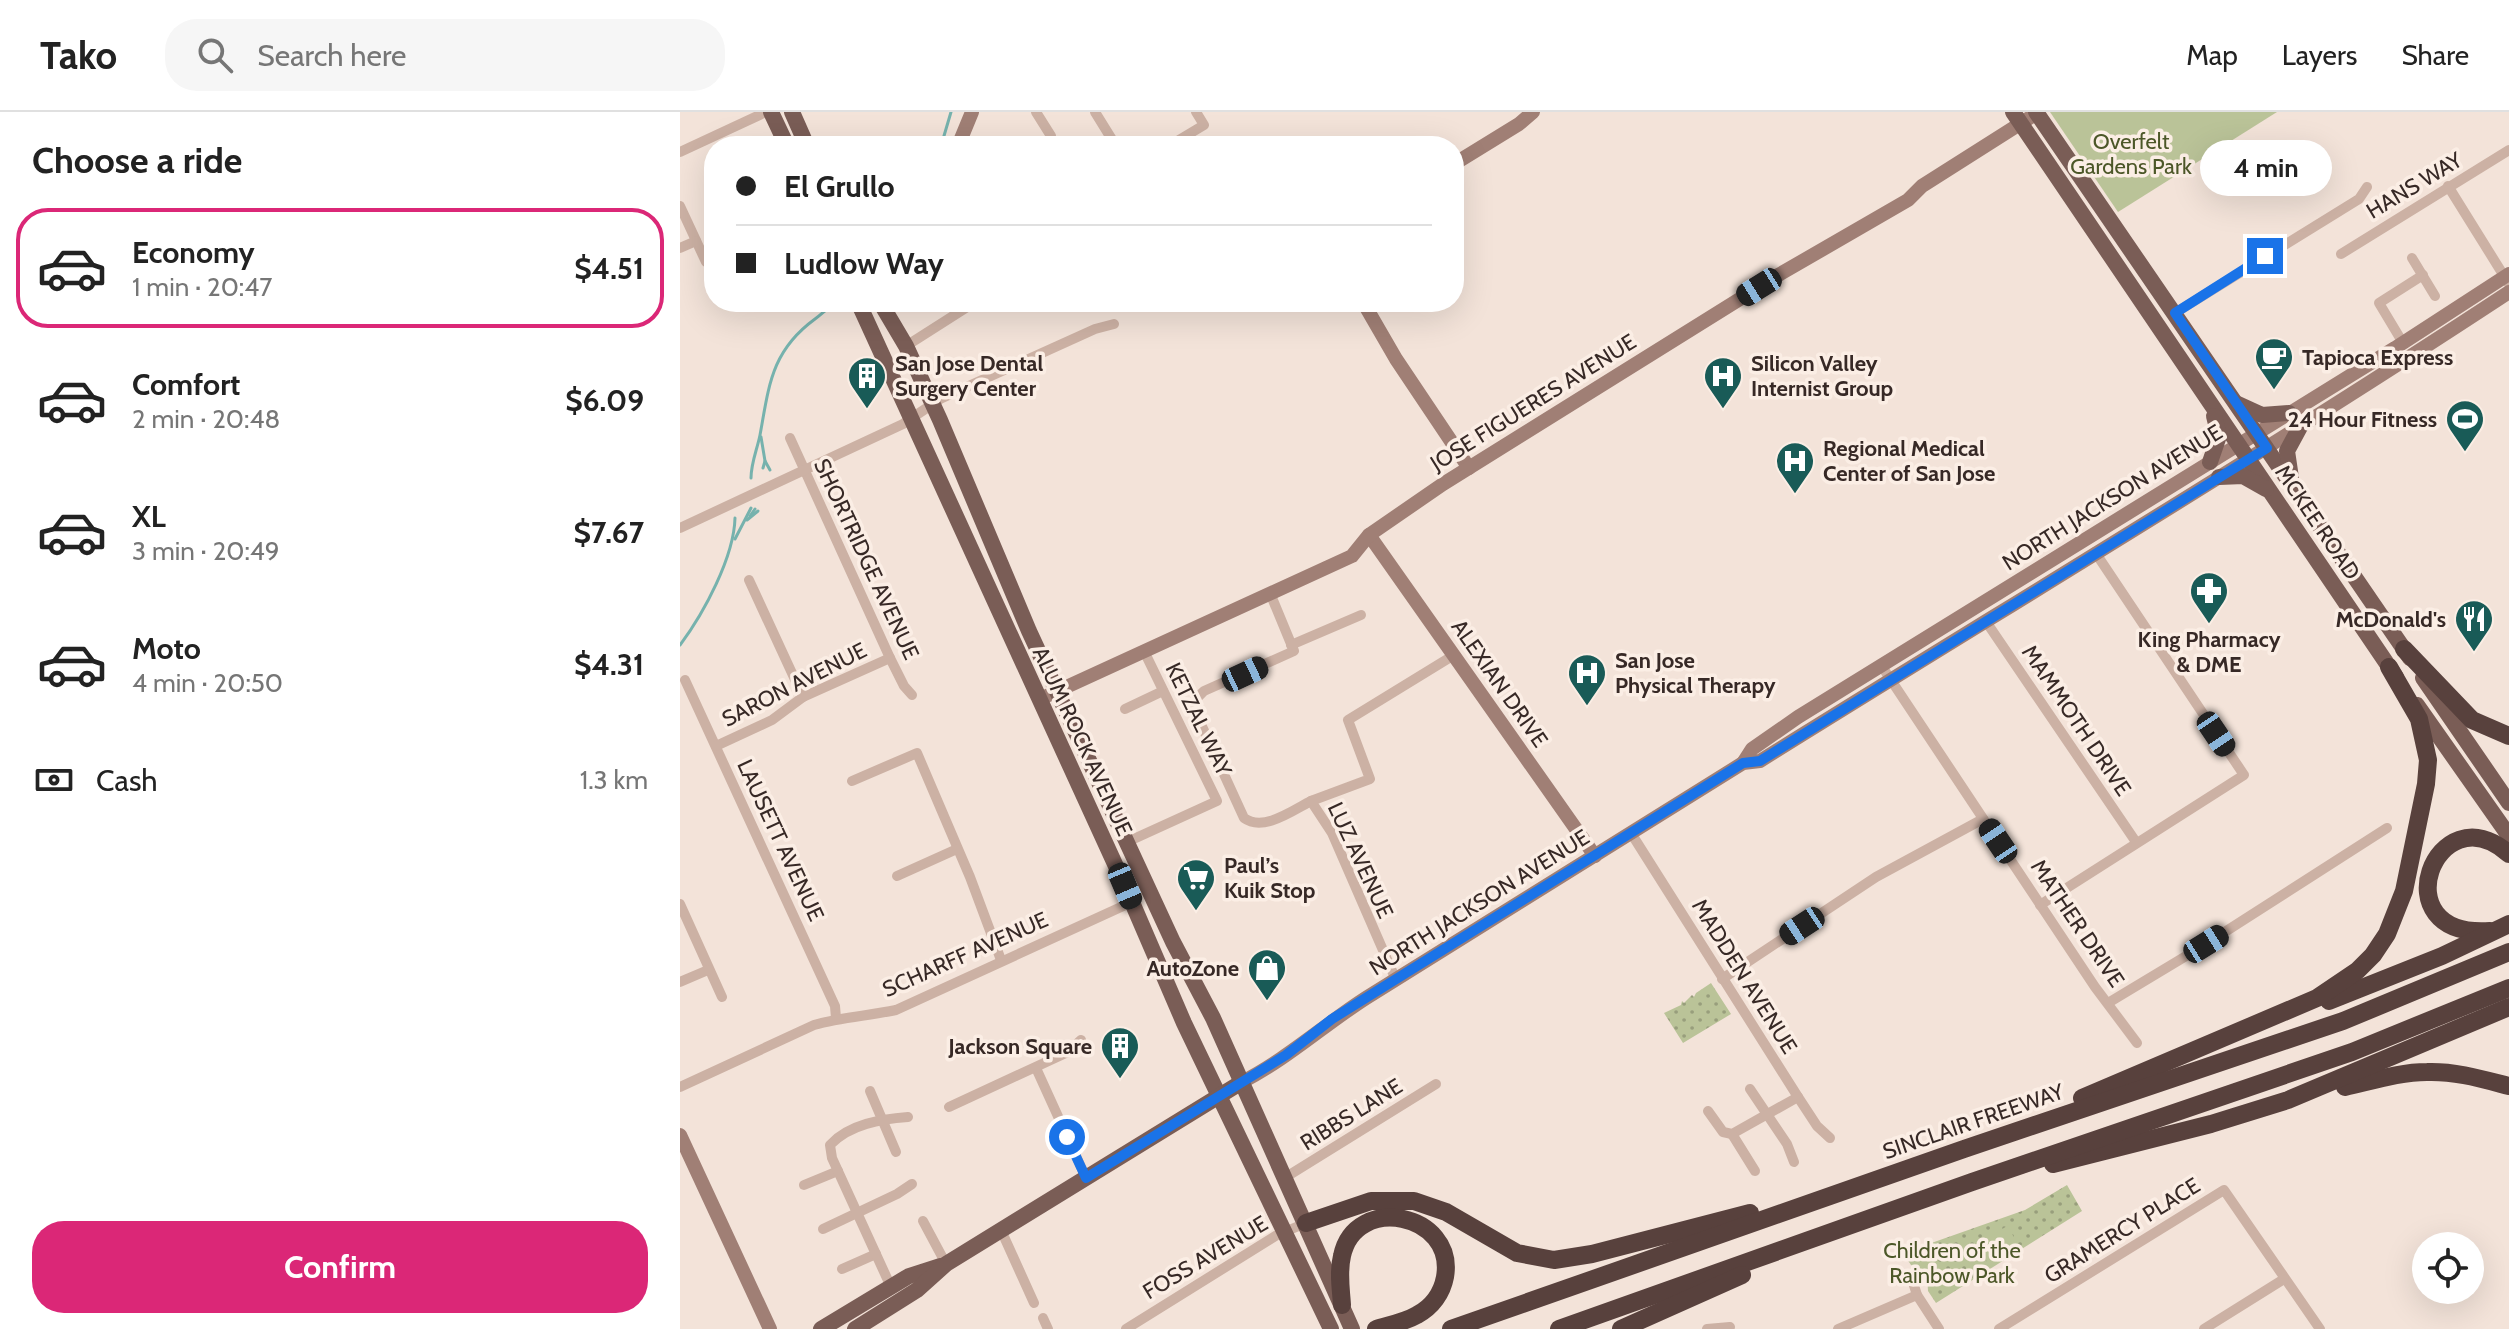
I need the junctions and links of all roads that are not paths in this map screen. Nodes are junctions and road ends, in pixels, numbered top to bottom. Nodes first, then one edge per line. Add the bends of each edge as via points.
1 (768, 112) edge
2 (792, 112) edge
3 (972, 112) edge
4 (1036, 112) edge
5 (1095, 112) edge
6 (1196, 112) edge
7 (1533, 112) edge
8 (2037, 112) edge
9 (2018, 117) edge
10 (715, 136) edge
11 (781, 136) edge
12 (803, 136) edge
13 (962, 136) edge
14 (1051, 136) edge
15 (1110, 136) edge
16 (1186, 136) edge
17 (704, 141) edge
18 (2509, 150) edge
19 (680, 152) edge
20 (1464, 158) edge
21 (2448, 186) junction
22 (2367, 187) dead end
23 (680, 206) edge
24 (696, 241) junction
25 (680, 248) edge
26 (2341, 254) dead end
27 (704, 258) edge
28 (2412, 258) dead end
29 (2423, 275) junction
30 (2508, 278) edge
31 (2509, 292) edge
32 (2435, 296) dead end
33 (2143, 301) junction
34 (2486, 307) junction
35 (2509, 309) edge
36 (863, 312) edge
37 (890, 312) edge
38 (959, 312) edge
39 (1369, 312) edge
40 (2175, 313) junction
41 (1114, 324) dead end
42 (2403, 343) junction
43 (906, 346) junction
44 (2211, 403) junction
45 (2236, 403) junction
46 (932, 404) junction
47 (2289, 413) junction
48 (910, 419) junction
49 (2300, 427) junction
50 (2257, 433) junction
51 (790, 438) dead end
52 (2239, 444) junction
53 (2267, 448) junction
54 (2249, 459) junction
55 (1469, 468) junction
56 (2215, 470) junction
57 (804, 471) junction
58 (2295, 491) junction
59 (2275, 499) junction
60 (680, 528) edge
61 (1369, 535) junction
62 (2092, 535) junction
63 (2095, 552) junction
64 (2074, 565) junction
65 (749, 580) dead end
66 (1270, 593) junction
67 (1361, 615) dead end
68 (1985, 620) junction
69 (1291, 645) junction
70 (2404, 649) junction
71 (1144, 651) junction
72 (1454, 655) junction
73 (890, 658) junction
74 (1881, 665) junction
75 (2389, 667) junction
76 (1890, 679) junction
77 (685, 680) dead end
78 (1057, 691) junction
79 (1163, 691) junction
80 (912, 695) dead end
81 (803, 697) junction
82 (1040, 699) junction
83 (1125, 709) dead end
84 (2509, 736) edge
85 (716, 746) junction
86 (1743, 763) junction
87 (852, 781) dead end
88 (1311, 801) junction
89 (2509, 803) edge
90 (1983, 819) junction
91 (2387, 828) dead end
92 (1631, 833) junction
93 (2509, 836) edge
94 (1127, 842) junction
95 (2136, 842) junction
96 (957, 849) junction
97 (2509, 854) edge
98 (1595, 856) junction
99 (897, 876) dead end
100 (1132, 902) junction
101 (680, 904) edge
102 (2040, 905) junction
103 (2503, 927) edge
104 (2509, 952) edge
105 (1001, 960) junction
106 (708, 970) junction
107 (1722, 979) junction
108 (1396, 980) junction
109 (680, 982) edge
110 (2509, 988) edge
111 (722, 997) dead end
112 (2108, 1003) junction
113 (2509, 1007) edge
114 (2284, 1012) junction
115 (836, 1018) junction
116 (1081, 1040) dead end
117 (2137, 1043) dead end
118 (1036, 1068) junction
119 (1242, 1082) junction
120 (1436, 1084) dead end
121 (2509, 1086) edge
122 (680, 1087) edge
123 (1750, 1089) dead end
124 (870, 1091) dead end
125 (1219, 1096) junction
126 (1798, 1097) junction
127 (2288, 1100) junction
128 (949, 1107) dead end
129 (1708, 1111) dead end
130 (1766, 1116) junction
131 (908, 1117) dead end
132 (882, 1118) junction
133 (1732, 1134) junction
134 (680, 1135) edge
135 (1830, 1138) dead end
136 (1964, 1149) junction
137 (896, 1152) dead end
138 (684, 1155) edge
139 (1794, 1162) dead end
140 (838, 1171) junction
141 (1755, 1171) dead end
142 (1286, 1177) junction
143 (1086, 1178) junction
144 (1877, 1180) junction
145 (1972, 1182) junction
146 (912, 1184) dead end
147 (804, 1185) dead end
148 (857, 1212) junction
149 (1873, 1218) junction
150 (923, 1221) dead end
151 (1306, 1223) junction
152 (823, 1229) dead end
153 (1001, 1230) junction
154 (1284, 1232) junction
155 (876, 1254) junction
156 (946, 1264) junction
157 (842, 1269) dead end
158 (1912, 1279) dead end
159 (2284, 1279) junction
160 (891, 1287) junction
161 (1917, 1295) junction
162 (1034, 1303) dead end
163 (1347, 1317) edge
164 (1043, 1318) dead end
165 (1329, 1326) edge
166 (1730, 1327) dead end
167 (770, 1329) edge
168 (821, 1329) edge
169 (855, 1329) edge
170 (1048, 1329) edge
171 (1126, 1329) edge
172 (1376, 1329) edge
173 (1451, 1329) edge
174 (1559, 1329) edge
175 (1621, 1329) edge
176 (1707, 1329) edge
177 (1838, 1329) edge
178 (1939, 1329) edge
179 (1999, 1329) edge
180 (2204, 1329) edge
181 (2320, 1329) edge

1 - 10 street
1 - 11 main road
2 - 12 main road
3 - 13 main road
4 - 14 street
5 - 15 street
6 - 16 street via 1204,125
7 - 20 main road
8 - 9 main road, JOSE FIGUERES AVENUE
8 - 40 main road, MCKEE ROAD
9 - 33 main road, MCKEE ROAD
9 - 55 main road, JOSE FIGUERES AVENUE via 1908,200
17 - 19 street
18 - 21 street, HANS WAY
21 - 26 street, HANS WAY
21 - 30 street
22 - 40 street via 2359,199
23 - 24 street
24 - 25 street
24 - 27 street
28 - 29 street
29 - 32 street
29 - 42 street via 2379,303
30 - 42 main road, NORTH JACKSON AVENUE
31 - 34 main road, NORTH JACKSON AVENUE
33 - 40 main road via 2154,302 2166,314
33 - 44 main road, MCKEE ROAD
34 - 35 main road
34 - 49 main road, NORTH JACKSON AVENUE
36 - 48 main road, ALUM ROCK AVENUE
37 - 43 main road, ALUM ROCK AVENUE
38 - 43 street
39 - 55 main road
40 - 45 main road, MCKEE ROAD
41 - 46 street
42 - 47 main road, NORTH JACKSON AVENUE
43 - 46 main road, ALUM ROCK AVENUE
44 - 52 main road, MCKEE ROAD
44 - 56 main road via 2219,436
45 - 47 main road via 2262,415
45 - 50 main road, MCKEE ROAD
46 - 48 street
46 - 78 main road, ALUM ROCK AVENUE
47 - 50 main road, NORTH JACKSON AVENUE
48 - 57 street
48 - 82 main road, ALUM ROCK AVENUE
49 - 53 main road, NORTH JACKSON AVENUE
49 - 58 main road via 2286,459
50 - 52 main road, NORTH JACKSON AVENUE
50 - 53 main road, MCKEE ROAD
51 - 57 street, SHORTRIDGE AVENUE
52 - 54 main road, MCKEE ROAD
52 - 56 main road, NORTH JACKSON AVENUE
53 - 54 main road, NORTH JACKSON AVENUE
53 - 58 main road, MCKEE ROAD
54 - 56 main road, NORTH JACKSON AVENUE
54 - 59 main road, MCKEE ROAD
55 - 61 main road, JOSE FIGUERES AVENUE
56 - 59 main road via 2250,478
56 - 62 main road, NORTH JACKSON AVENUE
56 - 63 main road, NORTH JACKSON AVENUE
57 - 60 street
57 - 73 street, SHORTRIDGE AVENUE
58 - 70 main road, MCKEE ROAD
59 - 75 main road, MCKEE ROAD
61 - 66 main road, JOSE FIGUERES AVENUE via 1352,556
61 - 72 main road, ALEXIAN DRIVE
62 - 64 main road
62 - 74 main road, NORTH JACKSON AVENUE
63 - 64 main road, NORTH JACKSON AVENUE
63 - 95 street via 2244,775
64 - 68 main road, NORTH JACKSON AVENUE
65 - 81 street
66 - 69 street
66 - 71 main road, JOSE FIGUERES AVENUE
67 - 69 street, LUZ AVENUE
68 - 76 main road, NORTH JACKSON AVENUE
68 - 95 street, MAMMOTH DRIVE
69 - 88 street, LUZ AVENUE via 1294,651 1204,691 1195,700 1195,711 1244,818 1263,824
70 - 84 highway via 2472,720
70 - 89 main road, MCKEE ROAD
71 - 78 main road, JOSE FIGUERES AVENUE
71 - 79 street, KETZAL WAY
72 - 88 street, LUZ AVENUE via 1348,720 1370,779
72 - 98 main road, ALEXIAN DRIVE
73 - 80 street, SHORTRIDGE AVENUE
73 - 81 street, SARON AVENUE
74 - 76 street, MATHER DRIVE
74 - 86 main road, NORTH JACKSON AVENUE via 1752,749
75 - 93 main road, MCKEE ROAD
75 - 114 highway via 2419,719 2428,760 2404,891 2387,934 2357,971
76 - 86 main road, NORTH JACKSON AVENUE via 1760,761
76 - 90 street, MATHER DRIVE
77 - 85 street, LAUSETT AVENUE
78 - 82 main road, JOSE FIGUERES AVENUE
78 - 94 main road, ALUM ROCK AVENUE
79 - 83 street
79 - 94 street, KETZAL WAY via 1217,801
81 - 85 street, SARON AVENUE via 772,720
82 - 100 main road, ALUM ROCK AVENUE
85 - 115 street, LAUSETT AVENUE
86 - 92 main road, NORTH JACKSON AVENUE
87 - 96 street via 917,753
88 - 108 street, LUZ AVENUE via 1332,833
90 - 102 street, MATHER DRIVE
90 - 107 street via 1876,877
91 - 112 street
92 - 98 main road, NORTH JACKSON AVENUE
92 - 107 street, MADDEN AVENUE
94 - 119 main road, ALUM ROCK AVENUE
95 - 102 street
96 - 99 street
96 - 105 street
97 - 103 highway via 2493,843 2470,838 2454,842 2429,867 2427,886 2430,903 2457,929
98 - 108 main road, NORTH JACKSON AVENUE
100 - 105 street, SCHARFF AVENUE
100 - 125 main road, ALUM ROCK AVENUE
101 - 106 street
102 - 112 street, MATHER DRIVE
103 - 114 highway via 2341,996
104 - 136 highway, SINCLAIR FREEWAY via 2343,1021
105 - 115 street, SCHARFF AVENUE via 896,1010
106 - 109 street
106 - 111 street
107 - 126 street, MADDEN AVENUE
108 - 119 main road, NORTH JACKSON AVENUE
110 - 145 highway via 2352,1052
112 - 117 street, MATHER DRIVE
113 - 127 highway
114 - 136 highway
115 - 122 street, SCHARFF AVENUE
116 - 118 street
118 - 128 street
118 - 143 street
119 - 125 main road
119 - 142 main road, ALUM ROCK AVENUE
120 - 142 street, RIBBS LANE
121 - 127 highway via 2426,1072
123 - 130 street
124 - 132 street
125 - 143 main road
125 - 154 main road, ALUM ROCK AVENUE
126 - 130 street
126 - 135 street, MADDEN AVENUE
127 - 145 highway via 2078,1159
129 - 133 street via 1723,1132
130 - 133 street
130 - 139 street
131 - 132 street
132 - 137 street
132 - 140 street via 830,1145
133 - 141 street
134 - 138 main road
136 - 144 highway, SINCLAIR FREEWAY
138 - 167 main road
140 - 147 street
140 - 148 street
142 - 151 main road, ALUM ROCK AVENUE
143 - 153 main road
144 - 151 highway via 1567,1259 1517,1253 1446,1212 1402,1199 1361,1203
144 - 173 highway, SINCLAIR FREEWAY
145 - 149 highway
146 - 148 street
148 - 152 street
148 - 155 street
149 - 174 highway
149 - 175 highway
150 - 156 street
151 - 154 street, FOSS AVENUE
151 - 163 main road, ALUM ROCK AVENUE
153 - 156 main road
153 - 162 street
154 - 165 main road, ALUM ROCK AVENUE
154 - 171 street, FOSS AVENUE
155 - 157 street
155 - 160 street
156 - 160 main road
156 - 169 main road via 917,1290
158 - 161 street
159 - 179 street, GRAMERCY PLACE via 2224,1190
159 - 180 street
159 - 181 street
160 - 168 main road
161 - 177 street
161 - 178 street
163 - 172 highway via 1340,1273 1346,1244 1359,1228 1377,1219 1412,1220 1437,1238 1445,1260 1444,1281 1436,1299 1418,1315
164 - 170 street
166 - 176 street

